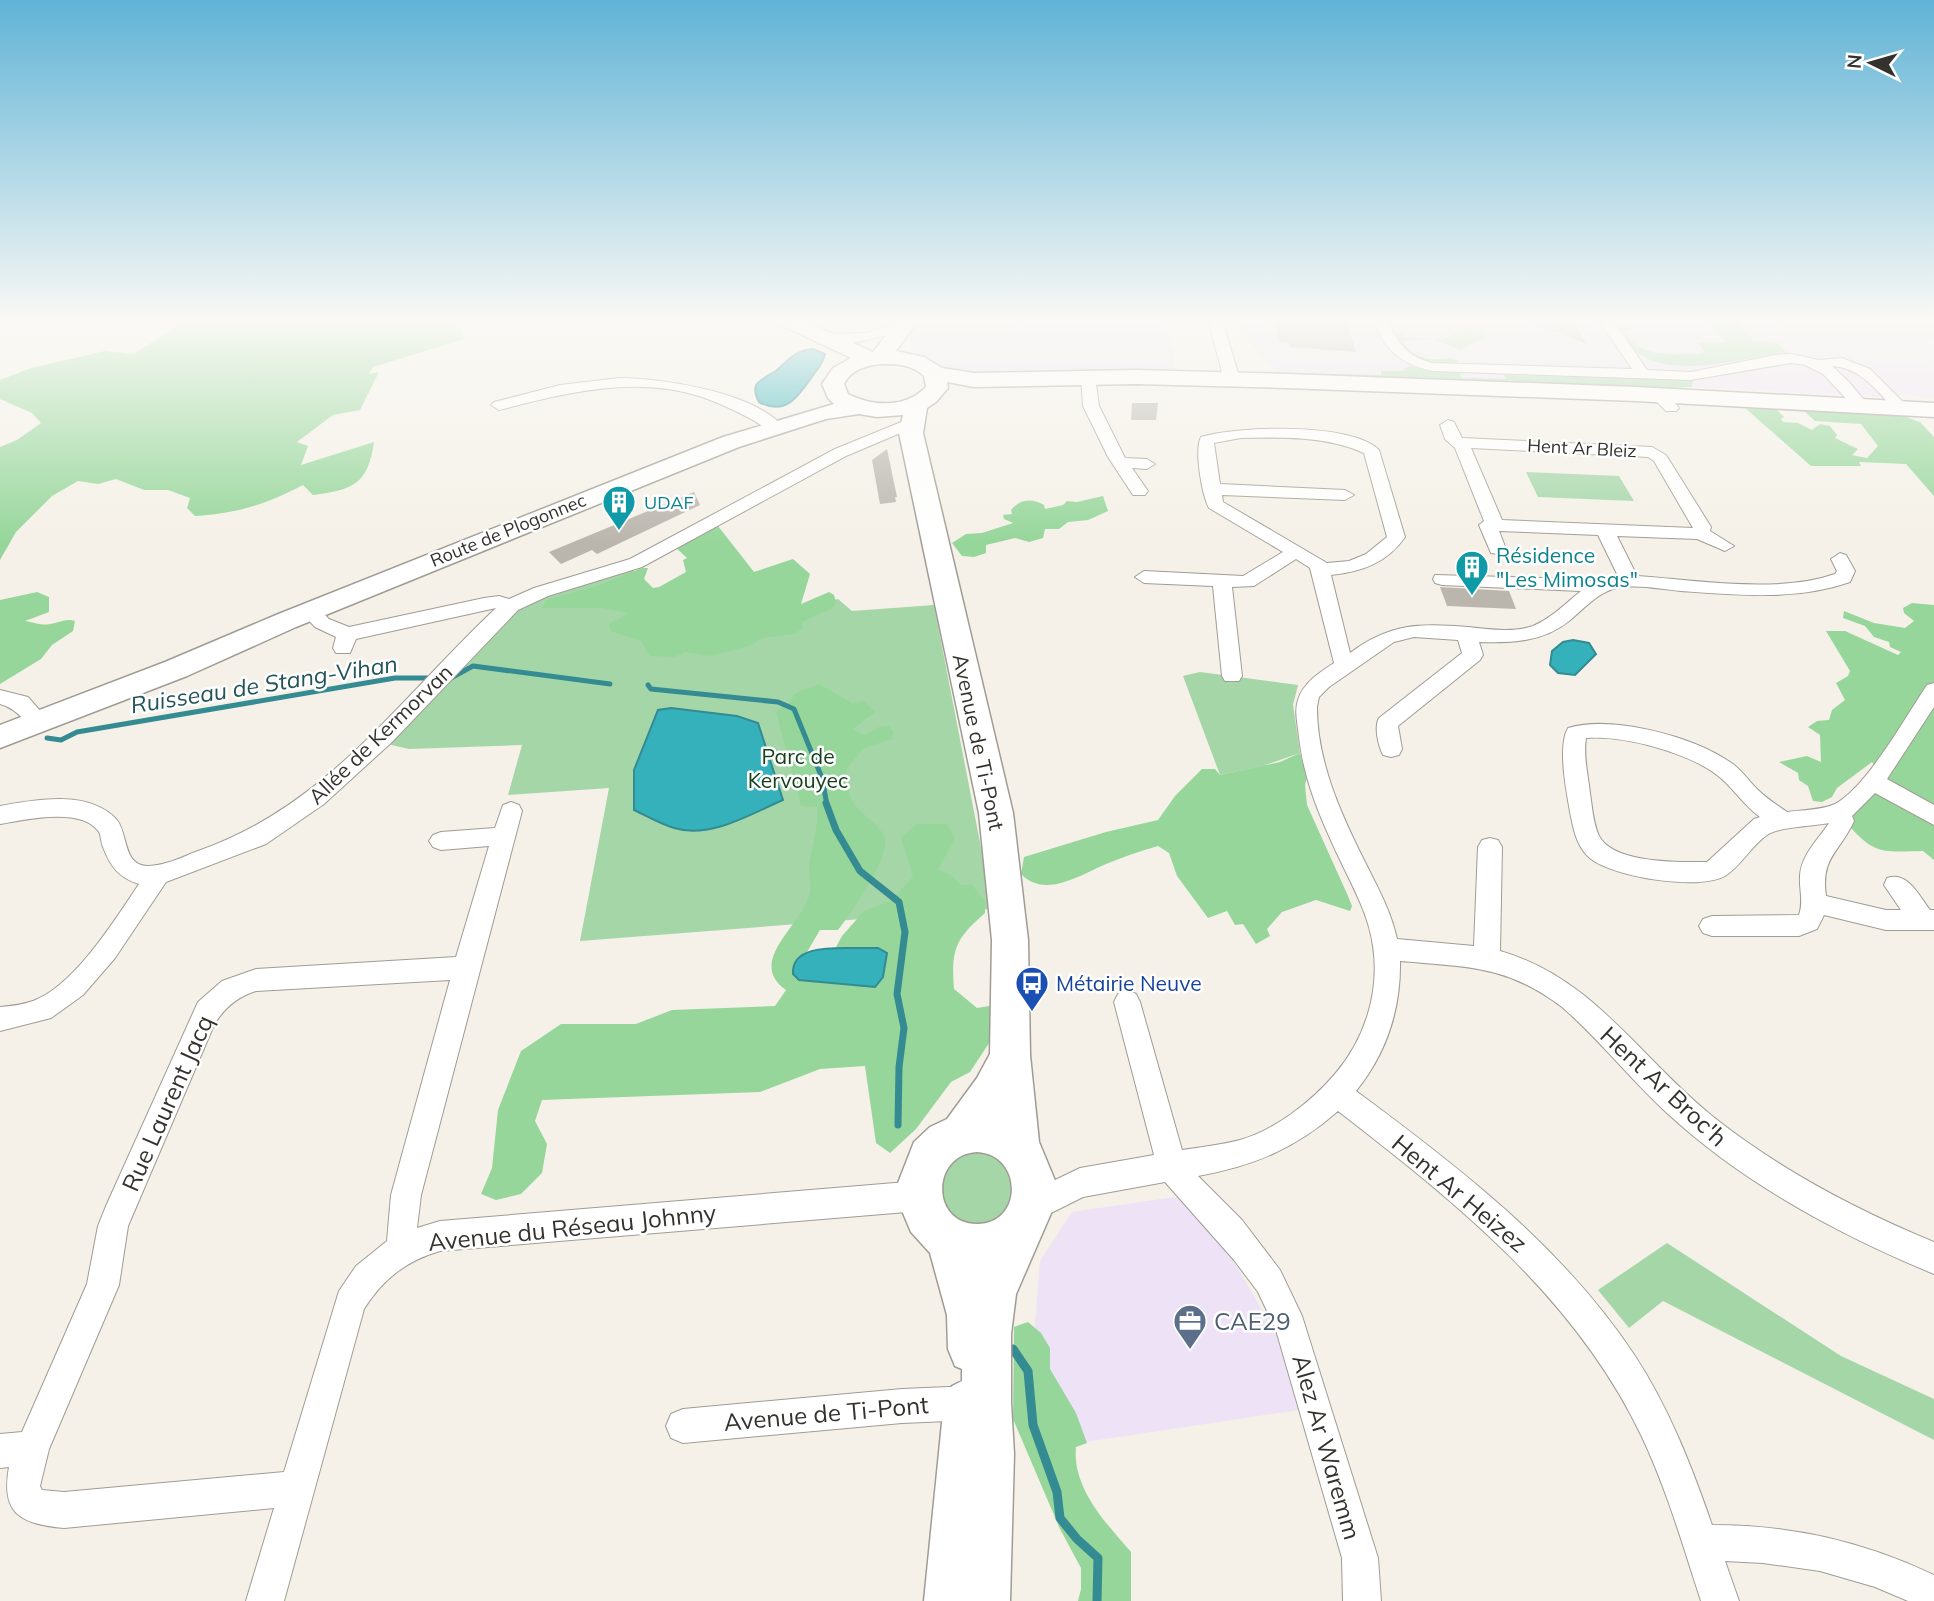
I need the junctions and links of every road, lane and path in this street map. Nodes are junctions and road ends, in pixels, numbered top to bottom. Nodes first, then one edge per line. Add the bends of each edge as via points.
1 (547, 394) edge
2 (709, 394) edge
3 (829, 394) edge
4 (836, 394) edge
5 (917, 394) edge
6 (972, 394) edge
7 (1090, 394) edge
8 (1667, 394) edge
9 (1849, 394) edge
10 (1886, 394) edge
11 (1858, 403) junction
12 (499, 405) dead end
13 (1898, 405) junction
14 (1934, 405) edge
15 (868, 409) junction
16 (918, 409) junction
17 (1934, 410) edge
18 (773, 425) junction
19 (1448, 425) dead end
20 (1461, 443) junction
21 (1120, 463) junction
22 (1147, 464) dead end
23 (1210, 489) junction
24 (1139, 491) dead end
25 (1345, 495) dead end
26 (1495, 525) junction
27 (1605, 531) junction
28 (1700, 533) junction
29 (1726, 546) dead end
30 (1497, 549) dead end
31 (1297, 551) junction
32 (1840, 559) dead end
33 (1320, 569) junction
34 (1144, 577) dead end
35 (1442, 579) dead end
36 (1222, 580) junction
37 (1630, 581) junction
38 (1595, 589) junction
39 (511, 606) junction
40 (298, 616) junction
41 (1466, 633) junction
42 (1346, 665) junction
43 (1232, 676) dead end
44 (1934, 690) edge
45 (0, 698) edge
46 (52, 715) junction
47 (0, 737) edge
48 (1391, 749) dead end
49 (1873, 781) junction
50 (511, 811) dead end
51 (1839, 813) junction
52 (0, 815) edge
53 (1934, 816) edge
54 (1783, 821) junction
55 (504, 836) junction
56 (441, 841) dead end
57 (1490, 847) dead end
58 (157, 876) junction
59 (1896, 885) dead end
60 (1815, 903) junction
61 (1929, 920) edge
62 (1712, 926) dead end
63 (1386, 949) junction
64 (1489, 960) junction
65 (466, 968) junction
66 (1127, 1002) dead end
67 (0, 1019) edge
68 (1010, 1055) junction
69 (1338, 1094) junction
70 (961, 1134) junction
71 (1024, 1158) junction
72 (1172, 1167) junction
73 (1080, 1183) junction
74 (919, 1196) junction
75 (1027, 1216) junction
76 (948, 1239) junction
77 (402, 1248) junction
78 (1934, 1258) edge
79 (978, 1403) junction
80 (683, 1426) dead end
81 (16, 1449) edge
82 (298, 1488) junction
83 (1699, 1542) junction
84 (1934, 1594) edge
85 (265, 1601) edge
86 (951, 1601) edge
87 (983, 1601) edge
88 (1362, 1601) edge
89 (1720, 1601) edge

1 - 12 street
2 - 18 street
3 - 18 main road, Route de Plogonnec
4 - 15 main road
5 - 16 main road
6 - 16 main road
7 - 21 street via 1091,407
8 - 11 main road
9 - 11 street
10 - 13 street
11 - 13 main road
13 - 14 main road
13 - 17 main road
15 - 16 main road
15 - 18 main road, Route de Plogonnec via 822,413
16 - 39 street, Allée de Kermorvan via 638,562
16 - 68 main road, Avenue de Ti-Pont via 996,813 1010,940
18 - 40 main road, Route de Plogonnec
19 - 20 street via 1453,439
20 - 26 street
20 - 28 street, Hent Ar Bleiz via 1652,452 1702,527
21 - 22 street
21 - 24 street
23 - 25 street
23 - 31 street via 1220,508
23 - 33 street via 1208,440 1236,433 1322,436 1371,450 1396,537 1359,565
26 - 27 street
26 - 30 street via 1488,525
27 - 28 street
27 - 37 street
28 - 29 street
31 - 33 street
31 - 36 street via 1250,581
32 - 37 street via 1846,571 1843,578 1798,589
33 - 42 street
34 - 36 street
35 - 38 street
36 - 43 street
37 - 38 street
38 - 41 street via 1536,632
39 - 40 street, Allée de Kermorvan via 484,604 345,641 322,623
39 - 58 street, Allée de Kermorvan via 362,756 297,812 251,841
40 - 46 main road, Route de Plogonnec via 155,678
41 - 42 street via 1392,635
41 - 48 street via 1473,655 1387,723
42 - 63 street via 1308,698 1310,745 1321,789 1378,915
44 - 49 street
45 - 46 street
46 - 47 main road, Route de Plogonnec
49 - 51 street
49 - 53 street
50 - 55 street
51 - 54 street
51 - 60 street via 1839,829 1812,871
52 - 58 street via 54,808 92,814 109,827 118,857 130,873
54 - 54 street via 1756,829 1713,871 1615,862 1598,851 1586,830 1576,733 1588,729 1632,736 1704,756
55 - 56 street
55 - 65 street
57 - 64 street
58 - 67 street via 115,937 69,990 42,1010
59 - 61 street
60 - 61 street via 1886,920
60 - 62 street via 1808,922 1799,926
63 - 64 street, Hent Ar Broc'h
63 - 69 street via 1384,999 1373,1041
64 - 78 street, Hent Ar Broc'h via 1521,968 1560,990 1677,1104 1766,1173 1832,1212
65 - 77 street via 406,1195
65 - 81 street, Rue Laurent Jacq via 256,980 219,996 202,1018 121,1206 103,1285
66 - 72 street
68 - 70 main road, Avenue de Ti-Pont via 992,1092
68 - 71 main road, Avenue de Ti-Pont
69 - 72 street via 1304,1123 1261,1146
69 - 83 street, Hent Ar Heizez via 1494,1216 1569,1295 1653,1420
70 - 71 main road via 992,1133
70 - 74 main road via 930,1154 919,1181
71 - 73 street
71 - 75 main road via 1035,1194
72 - 73 street
72 - 88 street, Alez Ar Waremm via 1231,1231 1281,1304 1360,1558
73 - 75 street
74 - 76 main road via 929,1220
74 - 77 street, Avenue du Réseau Johnny via 440,1236
75 - 76 main road via 1011,1236 988,1245 964,1245
75 - 79 main road via 993,1293
76 - 79 main road via 971,1315
77 - 82 street, Avenue du Réseau Johnny via 374,1268 351,1301
79 - 80 street, Avenue de Ti-Pont
79 - 86 main road
79 - 87 main road via 989,1454
81 - 82 street, Rue Laurent Jacq via 26,1499 44,1510
82 - 85 street, Avenue du Réseau Johnny
83 - 84 street via 1753,1542 1818,1550
83 - 89 street, Hent Ar Heizez

